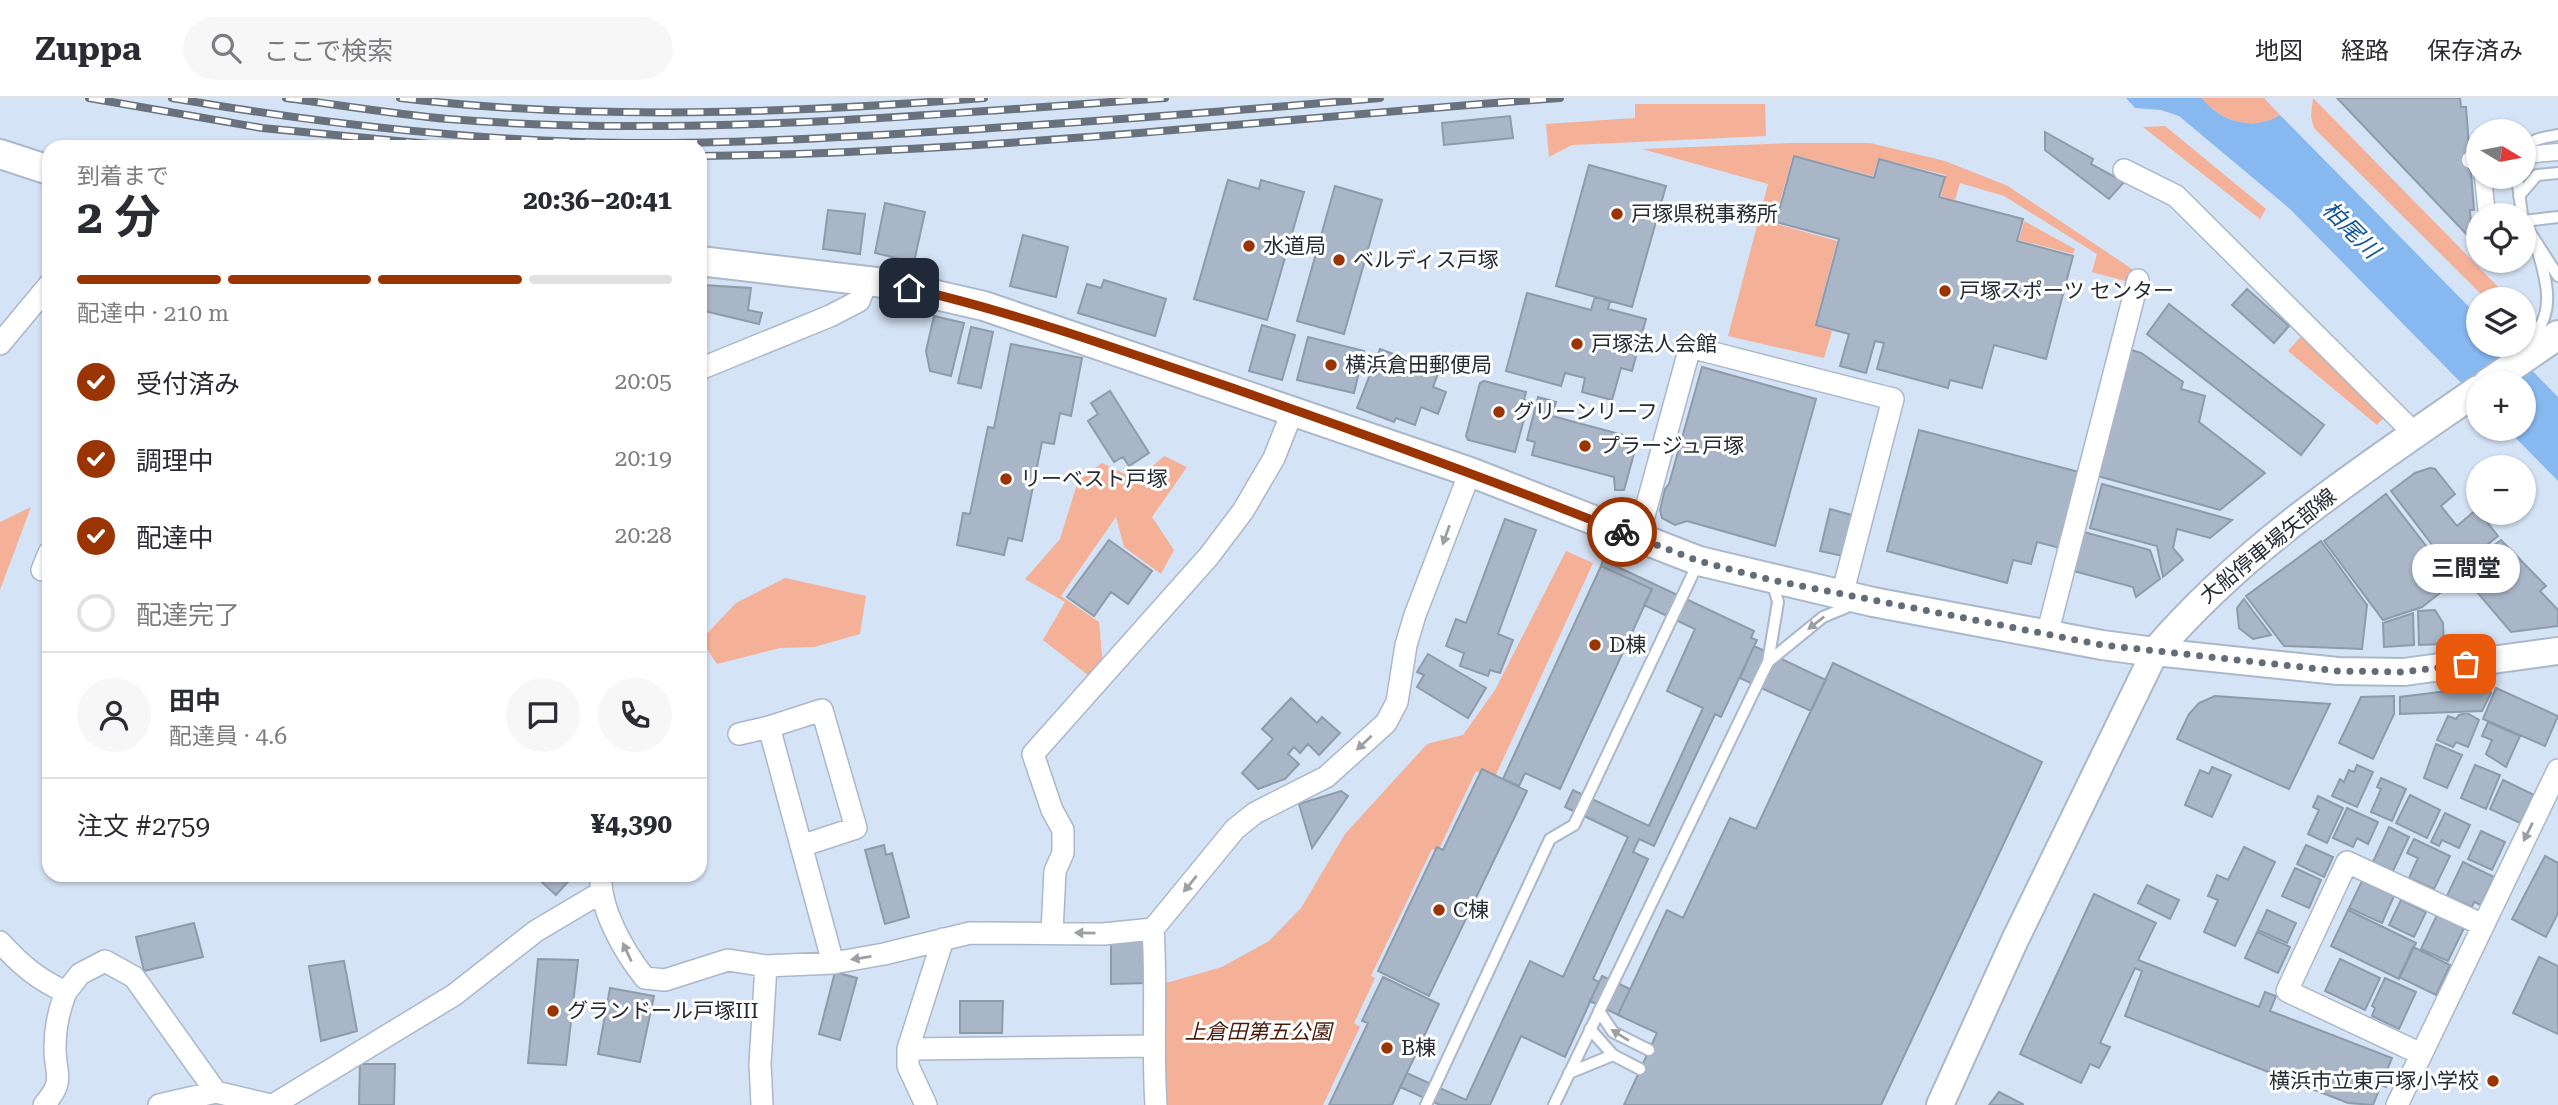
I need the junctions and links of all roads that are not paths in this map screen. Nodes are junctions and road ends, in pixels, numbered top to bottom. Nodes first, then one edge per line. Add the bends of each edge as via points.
1 (2558, 135) edge
2 (2536, 140) edge
3 (2558, 152) edge
4 (2536, 153) edge
5 (0, 154) edge
6 (42, 168) edge
7 (2124, 170) dead end
8 (2558, 173) edge
9 (2518, 189) edge
10 (2519, 196) junction
11 (2520, 203) edge
12 (2558, 217) edge
13 (2536, 220) edge
14 (2536, 245) joint
15 (707, 262) edge
16 (2558, 276) edge
17 (867, 280) junction
18 (2138, 280) dead end
19 (42, 293) edge
20 (2537, 340) edge
21 (0, 344) edge
22 (707, 366) edge
23 (2502, 371) edge
24 (2466, 398) edge
25 (1293, 410) junction
26 (2417, 430) junction
27 (1471, 472) junction
28 (1638, 538) junction
29 (1699, 561) junction
30 (1771, 580) junction
31 (1842, 595) junction
32 (1872, 602) junction
33 (2047, 635) junction
34 (2558, 651) edge
35 (2155, 652) junction
36 (1768, 662) junction
37 (769, 727) junction
38 (739, 734) dead end
39 (2558, 770) edge
40 (801, 846) junction
41 (601, 884) edge
42 (2483, 925) junction
43 (1153, 929) junction
44 (1052, 932) junction
45 (943, 939) junction
46 (0, 942) edge
47 (833, 963) junction
48 (766, 966) junction
49 (66, 992) junction
50 (1599, 1011) junction
51 (1590, 1029) junction
52 (1152, 1046) junction
53 (908, 1049) junction
54 (1649, 1050) dead end
55 (2421, 1054) junction
56 (1613, 1055) junction
57 (1640, 1069) dead end
58 (1569, 1073) junction
59 (216, 1092) junction
60 (44, 1105) edge
61 (159, 1105) edge
62 (271, 1105) edge
63 (762, 1105) edge
64 (926, 1105) edge
65 (1156, 1105) edge
66 (1426, 1105) edge
67 (1554, 1105) edge
68 (1940, 1105) edge
69 (2397, 1105) edge

1 - 2 lane
3 - 4 street
5 - 6 main road
7 - 26 street via 2176,196
8 - 10 lane via 2537,175
9 - 10 lane
10 - 11 lane
12 - 13 lane
14 - 16 lane
14 - 20 lane via 2550,310
15 - 17 main road
17 - 22 street via 859,301
17 - 25 main road via 984,306
18 - 33 street
19 - 21 street
20 - 23 main road
20 - 26 lane
24 - 26 main road, 大船停車場矢部線
25 - 27 main road
25 - 44 street via 1274,458 1218,545 1033,754 1063,830 1063,853 1055,871
26 - 35 main road, 大船停車場矢部線 via 2258,550 2195,606
27 - 28 main road
27 -> 43 street via 1415,615 1397,702 1385,723 1326,777 1255,813 1235,829
28 - 29 main road
28 - 31 street via 1690,347 1893,399
29 - 30 main road
29 - 66 lane via 1574,825 1550,839
30 - 31 main road
30 - 36 lane via 1779,602
31 - 32 main road
32 - 33 main road
32 -> 36 lane via 1845,606 1823,617
33 - 35 main road
34 - 35 street via 2404,672 2338,671
35 - 68 street
36 - 50 lane
37 - 38 street
37 - 40 street
37 - 40 street via 822,710 856,828
39 -> 42 street
40 - 47 street
48 -> 41 street via 728,960 666,979 645,978 632,962
41 - 62 street via 454,995
42 - 55 street
42 - 55 street via 2347,862 2287,991
43 -> 44 street
43 - 52 street via 1157,985
44 - 45 street via 970,933
45 -> 47 street
45 - 53 street
46 - 49 street via 25,969
47 - 48 street
48 - 63 street
49 - 59 street via 80,974 105,961 134,977
49 - 60 street via 55,1049 59,1085
50 - 51 lane
54 -> 50 lane via 1613,1032
51 - 56 lane
51 - 58 lane
52 - 53 street
52 - 65 street
53 - 64 street via 908,1066
55 - 69 street
56 - 57 lane
56 - 58 lane
58 - 67 lane
59 - 61 street
59 - 62 street

